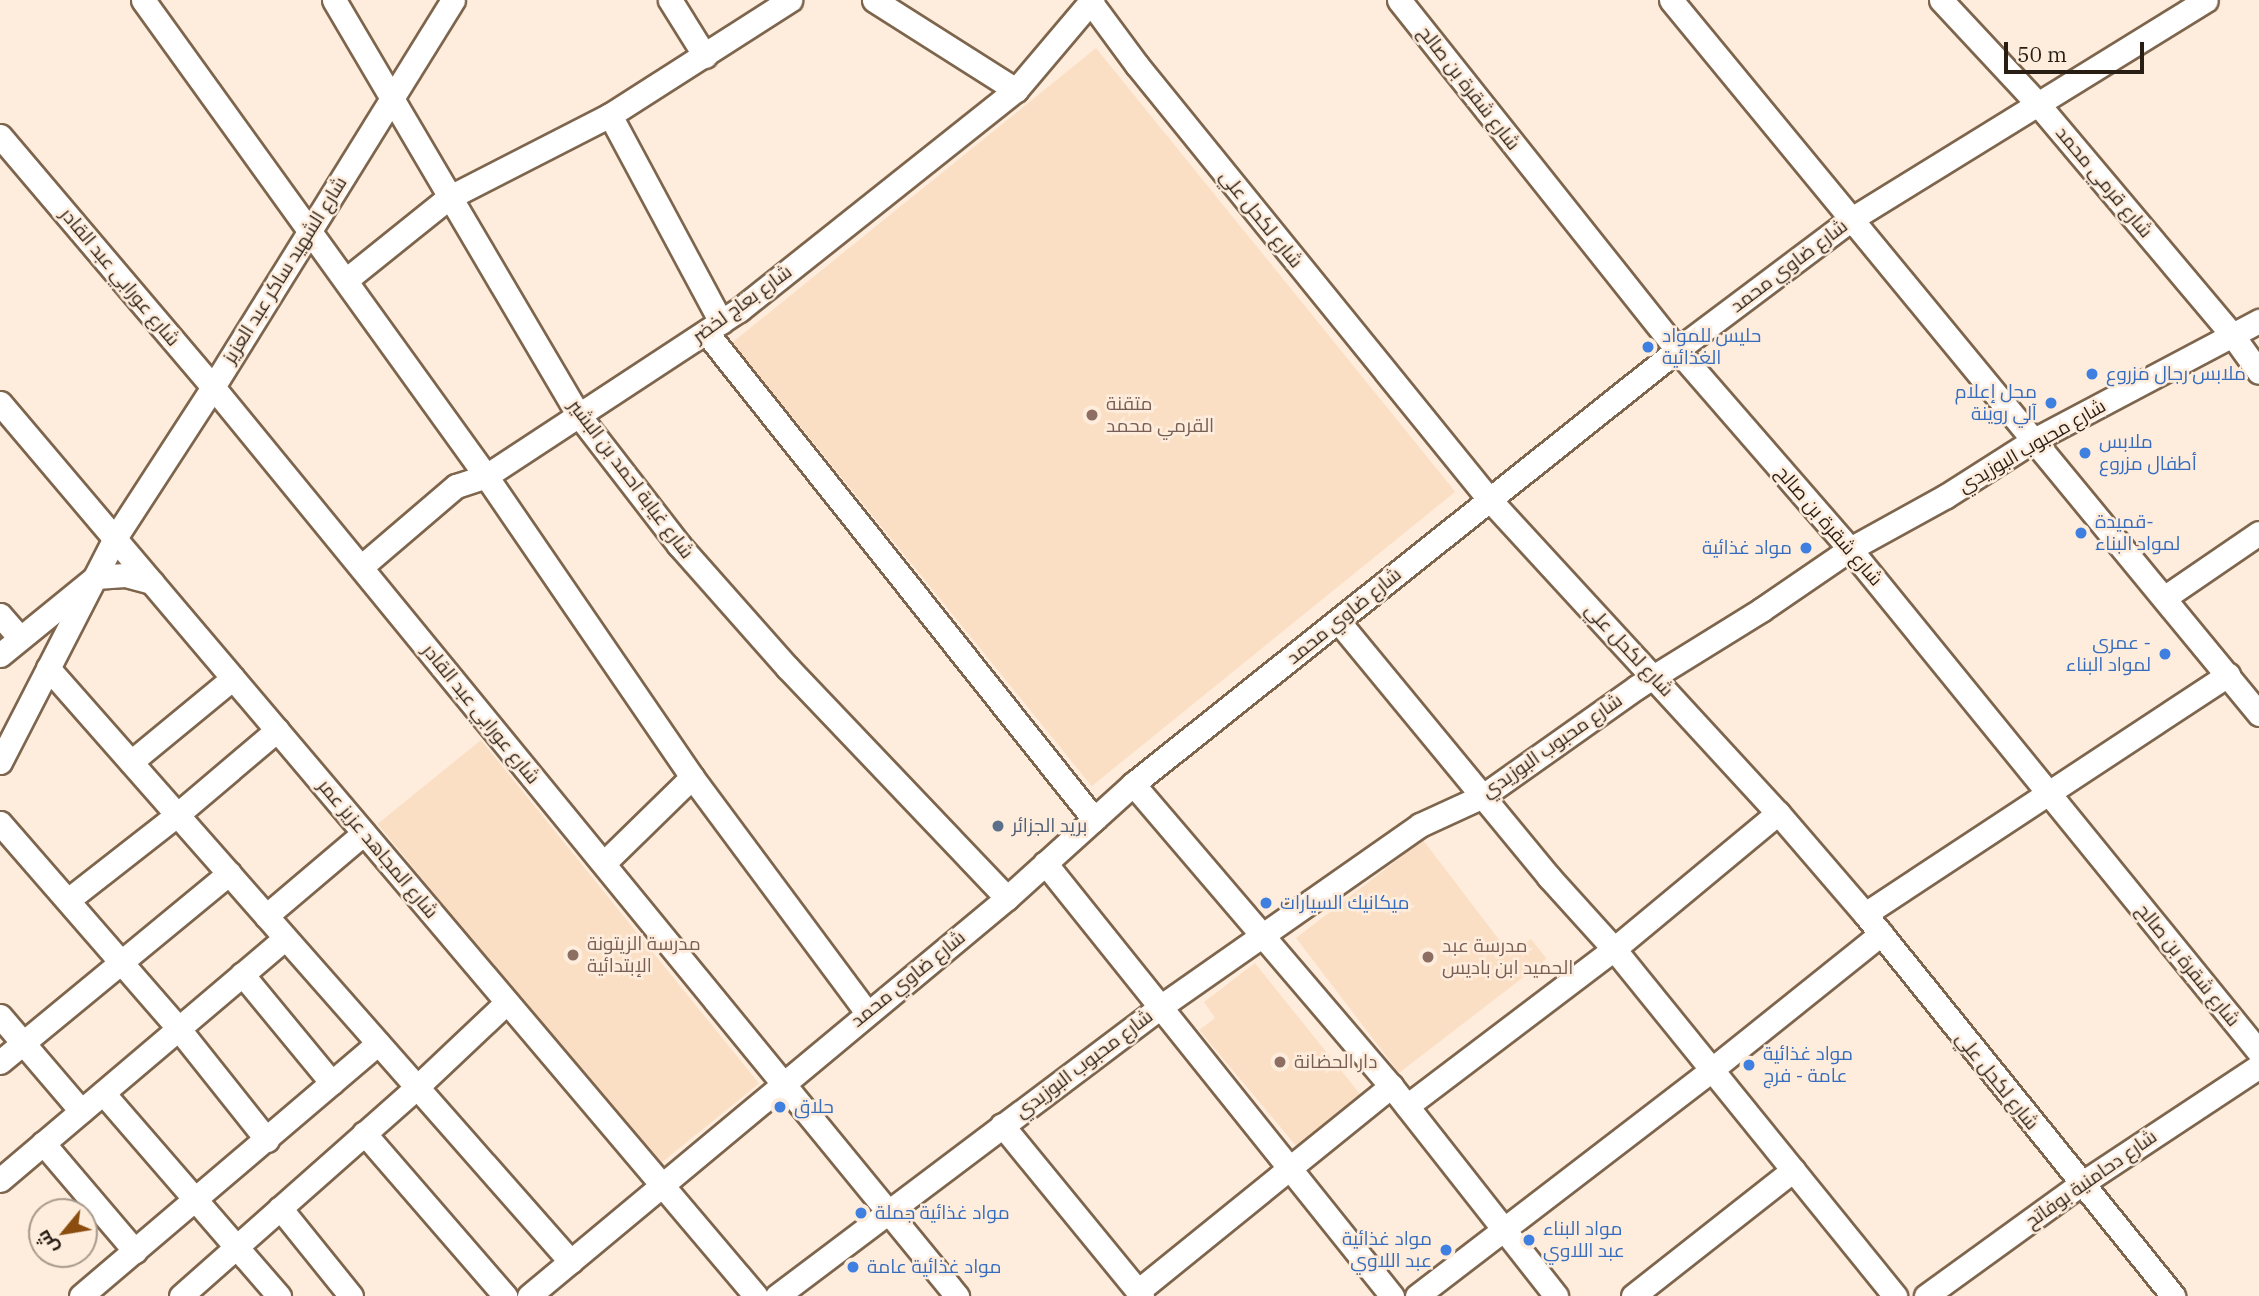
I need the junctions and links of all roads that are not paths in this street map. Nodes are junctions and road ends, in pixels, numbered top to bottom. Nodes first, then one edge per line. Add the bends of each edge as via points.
1 (143, 0) edge
2 (334, 0) edge
3 (453, 0) edge
4 (670, 0) edge
5 (790, 0) edge
6 (874, 0) edge
7 (1399, 0) edge
8 (1671, 0) edge
9 (1941, 0) edge
10 (2206, 0) edge
11 (1091, 1) edge
12 (705, 56) junction
13 (1016, 90) junction
14 (391, 100) junction
15 (2037, 103) junction
16 (610, 115) junction
17 (0, 136) edge
18 (448, 198) junction
19 (1850, 220) junction
20 (308, 233) junction
21 (346, 279) junction
22 (2259, 321) edge
23 (713, 327) junction
24 (2233, 336) junction
25 (1677, 350) junction
26 (2259, 372) edge
27 (213, 387) junction
28 (0, 403) edge
29 (577, 413) junction
30 (2034, 440) junction
31 (486, 476) junction
32 (1489, 499) junction
33 (2259, 533) edge
34 (115, 538) junction
35 (1850, 549) junction
36 (361, 567) junction
37 (96, 577) junction
38 (152, 582) junction
39 (2164, 598) junction
40 (0, 615) edge
41 (1338, 621) junction
42 (20, 638) junction
43 (0, 655) edge
44 (48, 668) junction
45 (2228, 674) junction
46 (1653, 676) junction
47 (233, 678) junction
48 (2259, 714) edge
49 (277, 730) junction
50 (0, 762) edge
51 (131, 762) junction
52 (692, 777) junction
53 (1133, 784) junction
54 (2049, 792) junction
55 (1483, 796) junction
56 (1778, 813) junction
57 (178, 814) junction
58 (1094, 819) junction
59 (0, 822) edge
60 (364, 833) junction
61 (604, 863) junction
62 (1045, 863) junction
63 (229, 873) junction
64 (1007, 898) junction
65 (68, 900) junction
66 (1865, 914) junction
67 (266, 916) junction
68 (1881, 934) junction
69 (1265, 935) junction
70 (285, 938) junction
71 (1614, 948) junction
72 (122, 962) junction
73 (242, 974) junction
74 (507, 1002) junction
75 (1160, 1007) junction
76 (867, 1013) junction
77 (0, 1016) edge
78 (178, 1028) junction
79 (22, 1042) junction
80 (378, 1043) junction
81 (2259, 1052) edge
82 (0, 1062) edge
83 (2259, 1066) edge
84 (1711, 1070) junction
85 (783, 1082) junction
86 (332, 1083) junction
87 (1391, 1087) junction
88 (416, 1088) junction
89 (103, 1093) junction
90 (1407, 1106) junction
91 (82, 1111) junction
92 (1002, 1125) junction
93 (364, 1133) junction
94 (267, 1140) junction
95 (43, 1143) junction
96 (1290, 1168) junction
97 (1793, 1170) junction
98 (0, 1180) edge
99 (2081, 1184) junction
100 (663, 1186) junction
101 (196, 1201) junction
102 (280, 1208) junction
103 (890, 1212) junction
104 (1501, 1229) junction
105 (238, 1248) junction
106 (135, 1251) junction
107 (571, 1262) junction
108 (1140, 1294) edge
109 (1890, 1294) edge
110 (80, 1296) edge
111 (181, 1296) edge
112 (279, 1296) edge
113 (351, 1296) edge
114 (505, 1296) edge
115 (529, 1296) edge
116 (756, 1296) edge
117 (777, 1296) edge
118 (957, 1296) edge
119 (1392, 1296) edge
120 (1417, 1296) edge
121 (1556, 1296) edge
122 (1633, 1296) edge
123 (1926, 1296) edge
124 (2173, 1296) edge

1 - 20 street
2 - 14 street, شارع غيابة احمد بن البشير
3 - 14 street, شارع الشهيد ساكر عبد العزيز
4 - 12 street
5 - 12 street
6 - 13 street
7 - 25 street, شارع شقرة بن صالح
8 - 19 street
9 - 15 street, شارع قرمي محمد
10 - 15 street, شارع ضاوي محمد
11 - 13 street, شارع بعاج لخضر
11 - 32 street, شارع لكحل علي via 1137,65
12 - 16 street
13 - 23 street, شارع بعاج لخضر
14 - 18 street, شارع غيابة احمد بن البشير
14 - 20 street, شارع الشهيد ساكر عبد العزيز
15 - 19 street, شارع ضاوي محمد
15 - 24 street, شارع قرمي محمد
16 - 18 street
16 - 23 street
17 - 27 street, شارع عورابي عبد القادر
18 - 21 street
18 - 29 street, شارع غيابة احمد بن البشير
19 - 25 street, شارع ضاوي محمد
19 - 30 street
20 - 21 street
20 - 27 street, شارع الشهيد ساكر عبد العزيز
21 - 31 street
22 - 24 street, شارع محبوب البوزيدي
23 - 29 street, شارع بعاج لخضر
23 - 58 street
24 - 26 street, شارع قرمي محمد
24 - 30 street, شارع محبوب البوزيدي
25 - 32 street, شارع ضاوي محمد
25 - 35 street, شارع شقرة بن صالح
27 - 34 street, شارع الشهيد ساكر عبد العزيز
27 - 36 street, شارع عورابي عبد القادر
28 - 34 street, شارع المجاهد عزيز عمر
29 - 31 street, شارع بعاج لخضر
29 - 64 street, شارع غيابة احمد بن البشير via 688,555 787,667
30 - 35 street, شارع محبوب البوزيدي
30 - 39 street
31 - 36 street, شارع بعاج لخضر via 456,486
31 - 52 street
32 - 41 street, شارع ضاوي محمد
32 - 46 street, شارع لكحل علي
33 - 39 street
34 - 37 street, شارع الشهيد ساكر عبد العزيز
34 - 38 street, شارع المجاهد عزيز عمر
35 - 46 street, شارع محبوب البوزيدي
35 - 54 street, شارع شقرة بن صالح
36 - 61 street, شارع عورابي عبد القادر
37 - 38 street via 125,575
37 - 42 street
37 - 44 street, شارع الشهيد ساكر عبد العزيز
38 - 47 street, شارع المجاهد عزيز عمر
39 - 45 street
40 - 42 street
41 - 53 street, شارع ضاوي محمد
41 - 55 street
42 - 43 street
44 - 50 street, شارع الشهيد ساكر عبد العزيز
44 - 51 street
45 - 48 street
45 - 54 street
46 - 55 street, شارع محبوب البوزيدي
46 - 56 street, شارع لكحل علي
47 - 49 street, شارع المجاهد عزيز عمر
47 - 51 street
49 - 57 street
49 - 60 street, شارع المجاهد عزيز عمر
51 - 57 street
52 - 61 street
52 - 76 street
53 - 58 street, شارع ضاوي محمد
53 - 69 street
54 - 66 street
54 - 81 street, شارع شقرة بن صالح
55 - 69 street, شارع محبوب البوزيدي via 1434,816
55 - 71 street
56 - 66 street, شارع لكحل علي
56 - 71 street
57 - 63 street
57 - 65 street
58 - 62 street, شارع ضاوي محمد
59 - 65 street
60 - 67 street
60 - 74 street, شارع المجاهد عزيز عمر
61 - 85 street, شارع عورابي عبد القادر
62 - 64 street, شارع ضاوي محمد
62 - 75 street
63 - 67 street
63 - 72 street
64 - 76 street, شارع ضاوي محمد
65 - 72 street
66 - 68 street, شارع لكحل علي
67 - 70 street
68 - 84 street
68 - 99 street, شارع لكحل علي
69 - 75 street, شارع محبوب البوزيدي
69 - 87 street
70 - 73 street
70 - 80 street
71 - 84 street
71 - 90 street
72 - 78 street
72 - 79 street
73 - 78 street
73 - 86 street
74 - 88 street
74 - 100 street, شارع المجاهد عزيز عمر
75 - 92 street, شارع محبوب البوزيدي
75 - 96 street
76 - 85 street, شارع ضاوي محمد
77 - 79 street
78 - 89 street
78 - 94 street
79 - 82 street
79 - 91 street
80 - 86 street
80 - 88 street
83 - 99 street, شارع دحامنية بوفاتح
84 - 97 street
84 - 104 street
85 - 100 street, شارع ضاوي محمد
85 - 103 street, شارع عورابي عبد القادر
86 - 94 street
87 - 90 street
87 - 96 street
88 - 93 street
88 - 107 street
89 - 91 street
89 - 101 street
90 - 104 street
91 - 95 street
92 - 103 street, شارع محبوب البوزيدي
92 - 108 street
93 - 102 street
93 - 114 street
94 - 101 street
95 - 98 street
95 - 106 street
96 - 108 street
96 - 119 street
97 - 109 street
97 - 122 street
99 - 123 street, شارع دحامنية بوفاتح
99 - 124 street, شارع لكحل علي
100 - 107 street, شارع ضاوي محمد
100 - 116 street, شارع المجاهد عزيز عمر
101 - 105 street
101 - 106 street
102 - 105 street
102 - 113 street
103 - 117 street, شارع محبوب البوزيدي
103 - 118 street, شارع عورابي عبد القادر
104 - 120 street
104 - 121 street
105 - 111 street
105 - 112 street
106 - 110 street
107 - 115 street, شارع ضاوي محمد

